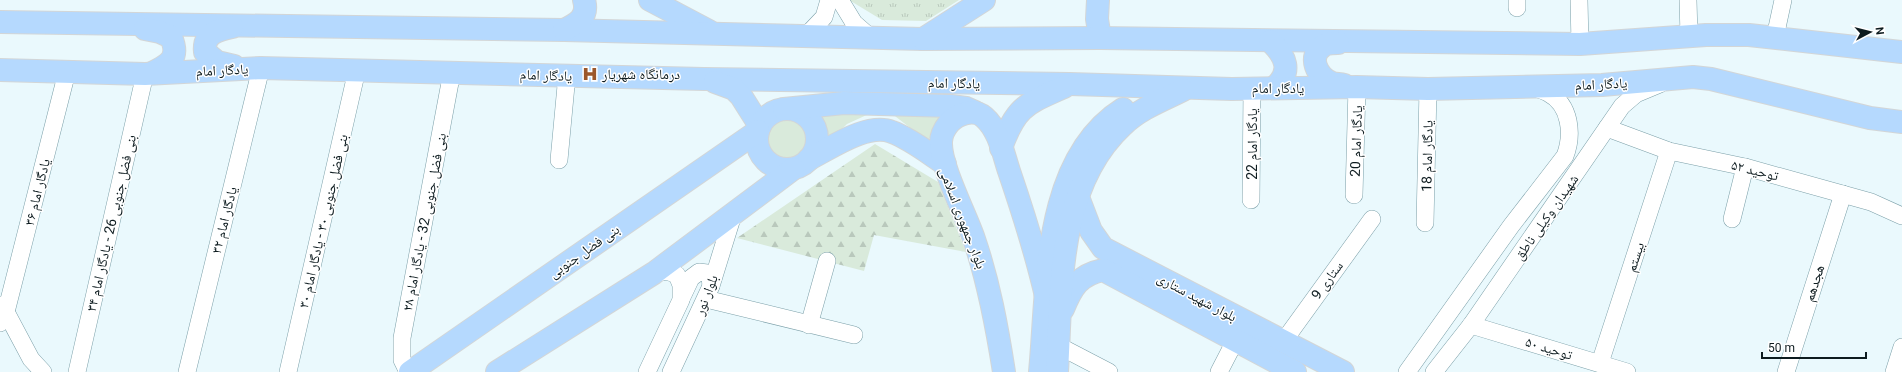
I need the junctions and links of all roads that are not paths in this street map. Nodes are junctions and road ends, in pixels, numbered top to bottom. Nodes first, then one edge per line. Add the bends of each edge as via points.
1 (584, 0) edge
2 (650, 0) edge
3 (829, 0) edge
4 (840, 0) edge
5 (984, 0) edge
6 (1098, 0) edge
7 (1579, 0) edge
8 (1688, 0) edge
9 (1783, 0) edge
10 (0, 22) edge
11 (87, 23) junction
12 (245, 25) junction
13 (564, 30) junction
14 (714, 34) junction
15 (806, 36) junction
16 (1689, 36) junction
17 (870, 37) junction
18 (1775, 37) junction
19 (1100, 38) junction
20 (923, 39) junction
21 (1270, 41) junction
22 (1344, 42) junction
23 (1580, 44) junction
24 (1902, 52) edge
25 (251, 68) junction
26 (0, 70) edge
27 (357, 70) junction
28 (67, 72) junction
29 (452, 72) junction
30 (148, 73) junction
31 (567, 76) junction
32 (704, 79) junction
33 (1670, 79) junction
34 (1070, 84) junction
35 (1357, 87) junction
36 (1532, 87) junction
37 (1177, 88) junction
38 (1252, 88) junction
39 (1274, 88) junction
40 (1428, 89) junction
41 (784, 109) junction
42 (976, 112) junction
43 (1902, 122) edge
44 (1607, 128) junction
45 (759, 129) junction
46 (999, 141) junction
47 (1669, 151) junction
48 (559, 160) dead end
49 (801, 164) junction
50 (945, 164) junction
51 (1746, 167) junction
52 (1843, 194) junction
53 (1354, 195) dead end
54 (1078, 197) junction
55 (1251, 200) dead end
56 (733, 215) junction
57 (1902, 216) edge
58 (1372, 218) dead end
59 (1732, 219) dead end
60 (1425, 223) dead end
61 (1103, 248) junction
62 (827, 261) dead end
63 (1103, 270) junction
64 (654, 273) junction
65 (709, 292) junction
66 (1046, 296) junction
67 (681, 300) junction
68 (2, 313) edge
69 (1061, 315) junction
70 (809, 325) junction
71 (1471, 325) junction
72 (854, 336) dead end
73 (1235, 341) junction
74 (1283, 342) junction
75 (1059, 346) junction
76 (1902, 347) edge
77 (1417, 357) junction
78 (1600, 363) junction
79 (43, 372) edge
80 (77, 372) edge
81 (187, 372) edge
82 (288, 372) edge
83 (409, 372) edge
84 (497, 372) edge
85 (647, 372) edge
86 (672, 372) edge
87 (1004, 372) edge
88 (1040, 372) edge
89 (1058, 372) edge
90 (1109, 372) edge
91 (1219, 372) edge
92 (1295, 372) edge
93 (1343, 372) edge
94 (1407, 372) edge
95 (1426, 372) edge
96 (1434, 372) edge
97 (1627, 372) edge
98 (1786, 372) edge
99 (1894, 372) edge

1 - 13 main road via 586,6 578,24
2 - 14 main road
3 - 15 street via 824,17
4 - 17 street via 854,23
5 - 20 main road
6 - 19 main road
7 - 23 street
8 - 16 street
9 - 18 street
10 - 11 main road
11 - 12 main road
11 - 30 main road via 160,32 171,37 175,46 170,62
12 - 13 main road
12 - 25 main road via 215,31 209,35 204,46 205,52 216,62
13 - 14 main road
14 - 15 main road
15 - 17 main road
16 - 18 main road
16 - 23 main road
17 - 20 main road
18 - 24 main road
19 - 20 main road
19 - 21 main road
21 - 22 main road
21 - 39 main road via 1280,50 1286,71 1283,81
22 - 23 main road
22 - 35 main road via 1325,45 1319,49 1315,55 1317,70 1332,83
25 - 27 main road, یادگار امام
25 - 30 main road, یادگار امام
25 - 81 street, یادگار امام ۳۲
26 - 28 main road, یادگار امام
27 - 29 main road, یادگار امام
27 - 82 street, بنی فضل جنوبی ۳۰ - یادگار امام ۳۰
28 - 30 main road, یادگار امام
28 - 68 street, یادگار امام ۳۶
29 - 31 main road, یادگار امام
29 - 83 street, بنی فضل جنوبی 32 - یادگار امام ۲۸ via 402,338 402,360
30 - 80 street, بنی فضل جنوبی 26 - یادگار امام ۳۴
31 - 32 main road, یادگار امام
31 - 48 street
32 - 34 main road, یادگار امام
32 - 45 main road via 734,89 741,96
33 - 36 main road, یادگار امام via 1602,85
33 - 43 main road, یادگار امام via 1711,79 1870,118
33 - 44 street, شهیدان وکیلی ناطق via 1636,94 1622,106
34 - 37 main road, یادگار امام
34 - 46 main road via 1019,111
35 - 39 main road, یادگار امام
35 - 40 main road, یادگار امام
35 - 53 street, یادگار امام 20
36 - 40 main road, یادگار امام
36 - 77 street, شهیدان وکیلی ناطق via 1549,93 1565,111 1570,145 1565,156
37 - 38 main road, یادگار امام
37 - 54 main road via 1124,124 1102,147
37 - 66 main road via 1136,101 1118,112 1099,127 1085,145 1058,209 1049,250
38 - 39 main road, یادگار امام
38 - 55 street, یادگار امام 22
40 - 60 street, یادگار امام 18
41 - 42 main road via 844,103 951,106
41 - 45 main road via 768,116
41 - 49 main road via 804,114 814,126 817,141 815,151
42 - 46 main road via 987,120
42 - 50 main road via 960,115 949,124 941,143
44 - 47 street, توحید ۵۲
44 - 71 street, شهیدان وکیلی ناطق
45 - 49 main road via 757,141 759,151 765,160 783,169
45 - 83 main road, بنی فضل جنوبی
46 - 66 main road via 1035,251
47 - 51 street, توحید ۵۲
47 - 78 street, بیستم
49 - 50 main road, بلوار جمهوری اسلامی via 856,135 886,130
49 - 56 main road
50 - 87 main road, بلوار جمهوری اسلامی via 974,239 988,285
51 - 52 street, توحید ۵۲
51 - 59 street
52 - 57 street, توحید ۵۲ via 1871,202
52 - 98 street, هجدهم
54 - 61 main road, بلوار شهید ستاری via 1091,230
54 - 69 main road via 1064,265
56 - 64 main road
56 - 65 street, بلوار نور
58 - 74 street, ستاری 9
61 - 63 main road, بلوار شهید ستاری via 1096,249 1091,254 1090,261
61 - 74 main road, بلوار شهید ستاری
62 - 70 street
63 - 69 main road via 1083,276 1070,293
63 - 73 main road, بلوار شهید ستاری
64 - 67 street, بلوار نور via 667,271 677,275 681,285
64 - 84 main road
65 - 67 street via 710,277 707,273 699,272 687,283
65 - 70 street
65 - 86 street, بلوار نور
66 - 88 main road
67 - 85 street, بلوار نور
68 - 79 street via 31,359
69 - 75 main road
70 - 72 street
71 - 78 street, توحید ۵۰
71 - 96 street, شهیدان وکیلی ناطق
73 - 91 street
73 - 92 main road, بلوار شهید ستاری
74 - 93 main road, بلوار شهید ستاری
75 - 89 main road
75 - 90 street
76 - 99 street
77 - 94 street, شهیدان وکیلی ناطق
77 - 95 street via 1419,366
78 - 97 street, توحید ۵۰

